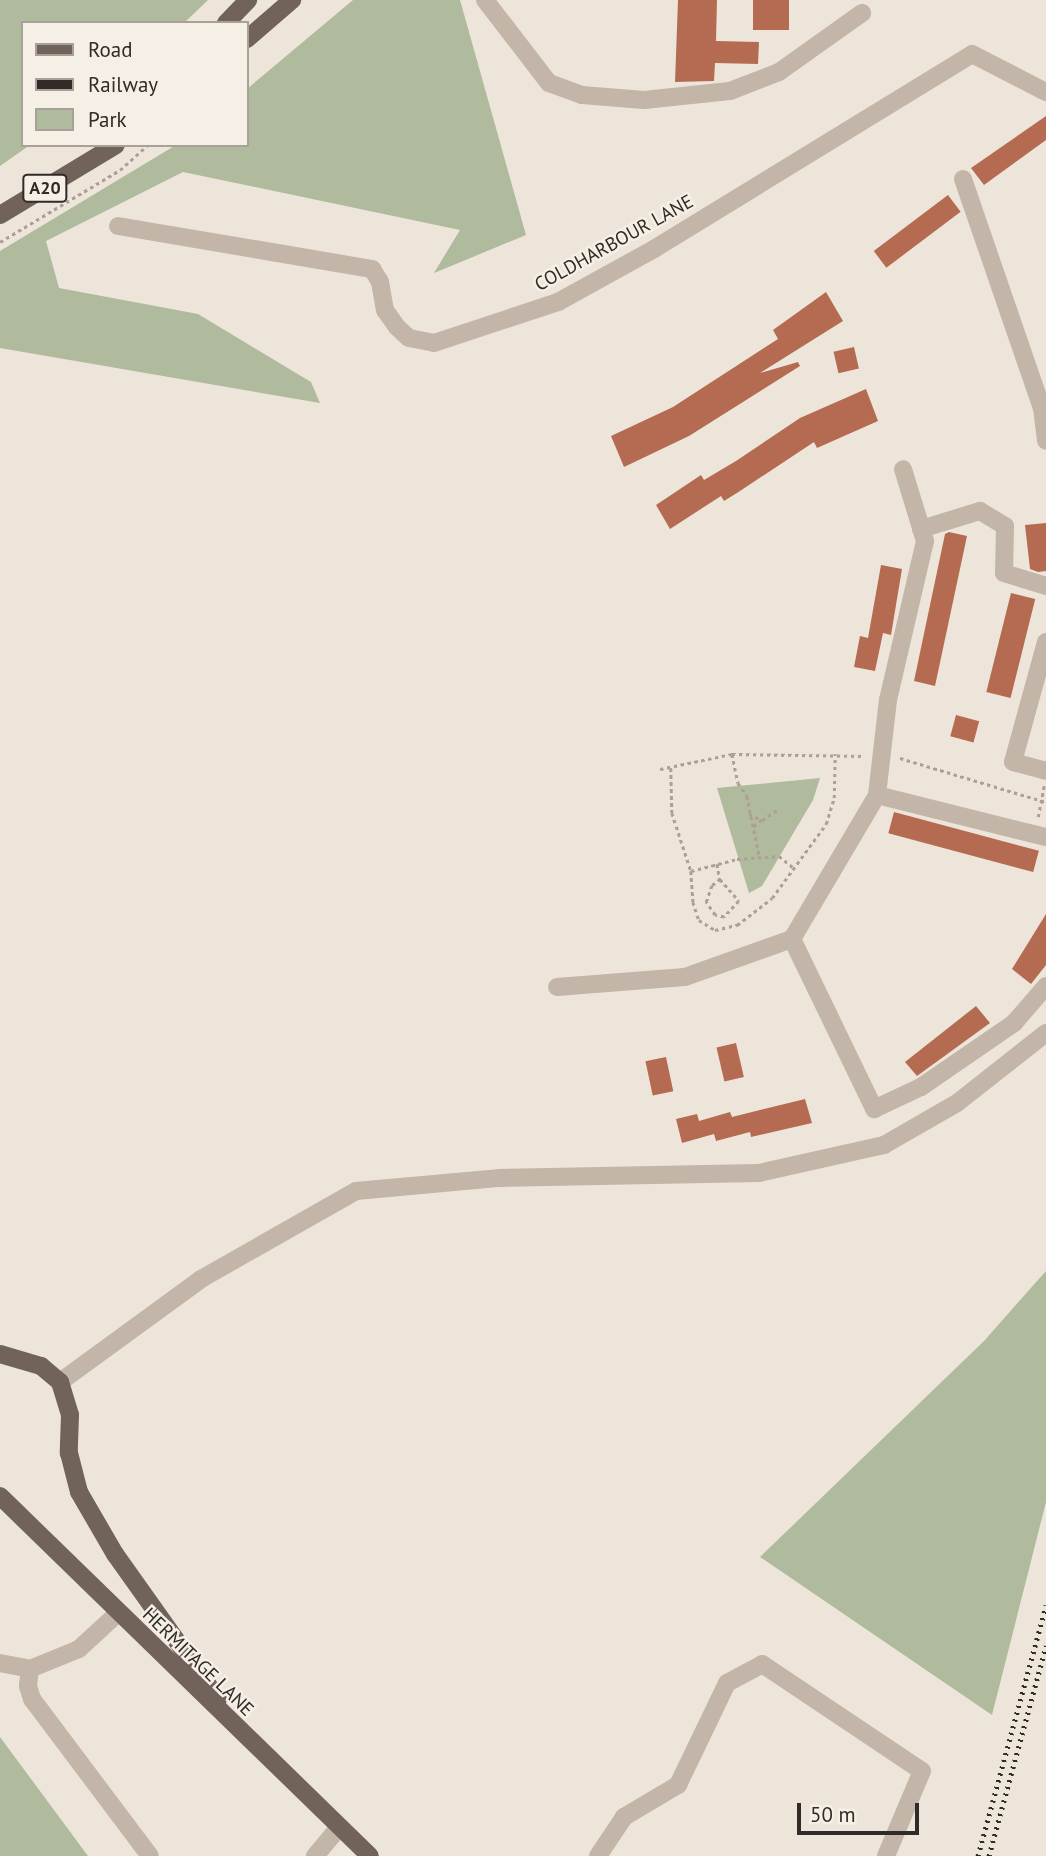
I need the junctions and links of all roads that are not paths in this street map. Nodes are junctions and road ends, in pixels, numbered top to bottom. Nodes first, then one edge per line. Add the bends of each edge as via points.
1 (248, 0) edge
2 (292, 0) edge
3 (485, 0) edge
4 (862, 13) dead end
5 (228, 21) edge
6 (248, 38) edge
7 (1046, 92) edge
8 (103, 147) edge
9 (113, 147) edge
10 (90, 160) junction
11 (962, 179) dead end
12 (0, 215) edge
13 (118, 226) dead end
14 (1044, 408) edge
15 (1046, 441) edge
16 (903, 469) dead end
17 (921, 529) junction
18 (1046, 586) edge
19 (1046, 642) edge
20 (1046, 774) edge
21 (877, 795) junction
22 (1040, 836) edge
23 (792, 939) junction
24 (1046, 986) edge
25 (557, 987) dead end
26 (1046, 1033) edge
27 (0, 1354) edge
28 (60, 1382) junction
29 (0, 1496) edge
30 (117, 1614) junction
31 (0, 1663) edge
32 (30, 1669) junction
33 (242, 1734) junction
34 (339, 1827) junction
35 (150, 1856) edge
36 (315, 1856) edge
37 (370, 1856) edge
38 (597, 1856) edge
39 (886, 1856) edge

1 - 5 main road
2 - 6 main road
3 - 4 street via 550,83 582,95 644,100 730,91 779,72
7 - 13 street, COLDHARBOUR LANE via 972,54 654,249 558,302 434,343 409,338 397,327 385,310 380,282 372,269
8 - 10 main road, A20
9 - 10 main road, A20
10 - 12 main road, A20
11 - 14 street
14 - 15 street
16 - 17 street
17 - 18 street via 980,511 1005,526 1004,573
17 - 21 street via 925,541 888,700
19 - 20 street via 1013,762
21 - 22 street
21 - 23 street
23 - 24 street via 874,1109 921,1087 1014,1023
23 - 25 street via 685,977
26 - 28 street via 957,1103 884,1145 759,1173 500,1178 356,1191 201,1279
27 - 28 main road via 41,1366
28 - 33 main road via 70,1415 69,1453 79,1492 115,1555
29 - 30 main road, HERMITAGE LANE
30 - 32 street via 79,1649
30 - 33 main road, HERMITAGE LANE
31 - 32 street
32 - 35 street via 32,1699
33 - 34 main road, HERMITAGE LANE
34 - 36 street
34 - 37 main road, HERMITAGE LANE
38 - 39 street via 624,1817 678,1785 727,1683 762,1664 922,1771

